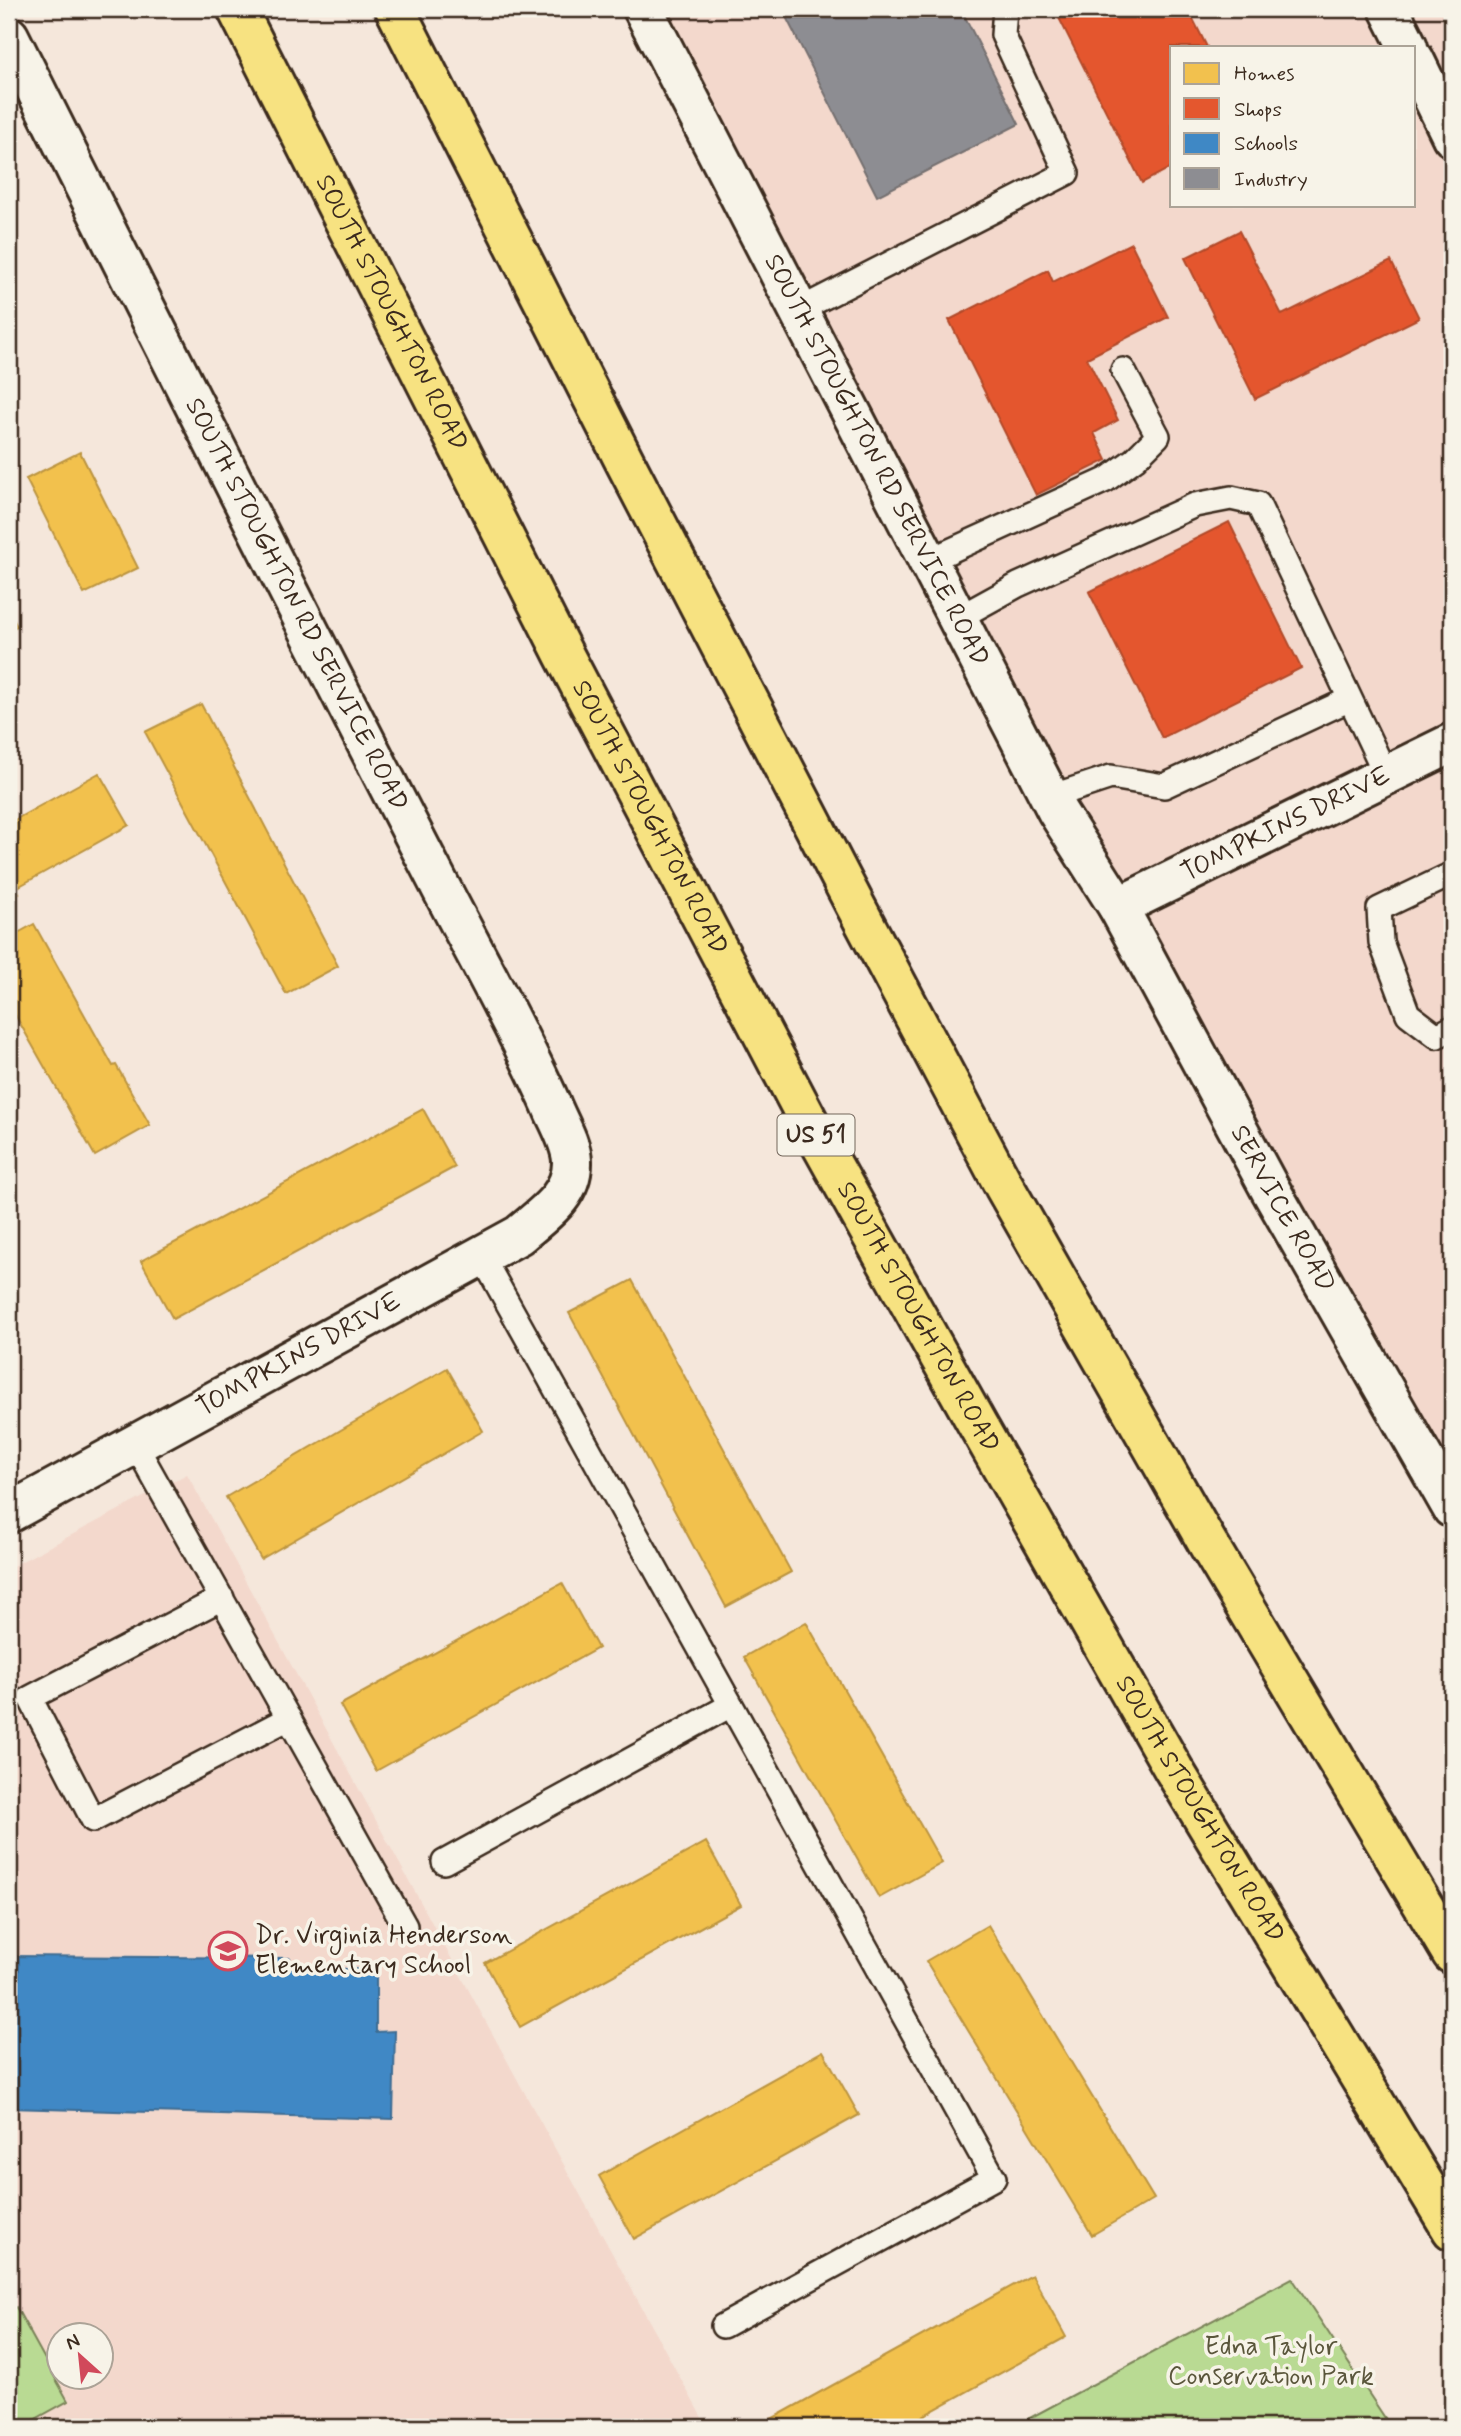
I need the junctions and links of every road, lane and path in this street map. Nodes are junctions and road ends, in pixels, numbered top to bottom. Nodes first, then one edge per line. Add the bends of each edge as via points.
1 (237, 9) edge
2 (395, 9) edge
3 (643, 9) edge
4 (1005, 9) edge
5 (1389, 9) edge
6 (9, 36) edge
7 (1408, 46) edge
8 (1416, 63) edge
9 (1452, 137) edge
10 (799, 310) junction
11 (1123, 370) dead end
12 (928, 561) junction
13 (958, 618) junction
14 (1350, 699) junction
15 (1452, 743) edge
16 (1386, 775) junction
17 (1050, 797) junction
18 (1452, 874) edge
19 (1118, 907) junction
20 (1452, 1028) edge
21 (569, 1176) joint
22 (481, 1255) junction
23 (135, 1444) junction
24 (1452, 1508) edge
25 (9, 1513) edge
26 (222, 1598) junction
27 (731, 1705) junction
28 (289, 1718) junction
29 (444, 1862) dead end
30 (405, 1926) dead end
31 (1452, 1954) edge
32 (1452, 2230) edge
33 (723, 2326) dead end

1 - 32 main road, SOUTH STOUGHTON ROAD / US 51 via 558,643 813,1130 1174,1770
2 - 31 main road via 633,477 1004,1186 1208,1544
3 - 10 street, SOUTH STOUGHTON RD SERVICE ROAD
4 - 10 lane via 1003,35 1067,173
5 - 7 street
6 - 21 street, SOUTH STOUGHTON RD SERVICE ROAD via 199,417 534,1066 569,1146
8 - 9 street
10 - 12 street, SOUTH STOUGHTON RD SERVICE ROAD
11 - 12 lane via 1158,436 1135,460 1106,480
12 - 13 street, SOUTH STOUGHTON RD SERVICE ROAD
13 - 14 lane via 1018,585 1195,505 1231,498 1258,504
13 - 17 street, SOUTH STOUGHTON RD SERVICE ROAD
14 - 16 lane
14 - 17 lane via 1164,786 1111,777
15 - 16 street, TOMPKINS DRIVE
16 - 19 street, TOMPKINS DRIVE
17 - 19 street, SOUTH STOUGHTON RD SERVICE ROAD
18 - 20 lane via 1379,909 1381,942 1408,1014 1437,1036
19 - 24 street, SERVICE ROAD via 1270,1189
21 - 22 street, TOMPKINS DRIVE via 559,1200 519,1236
22 - 23 street, TOMPKINS DRIVE
22 - 27 lane
23 - 25 street, TOMPKINS DRIVE
23 - 26 lane
26 - 28 lane
26 - 28 lane via 30,1698 93,1820
27 - 29 lane
27 - 33 lane via 994,2178
28 - 30 lane

